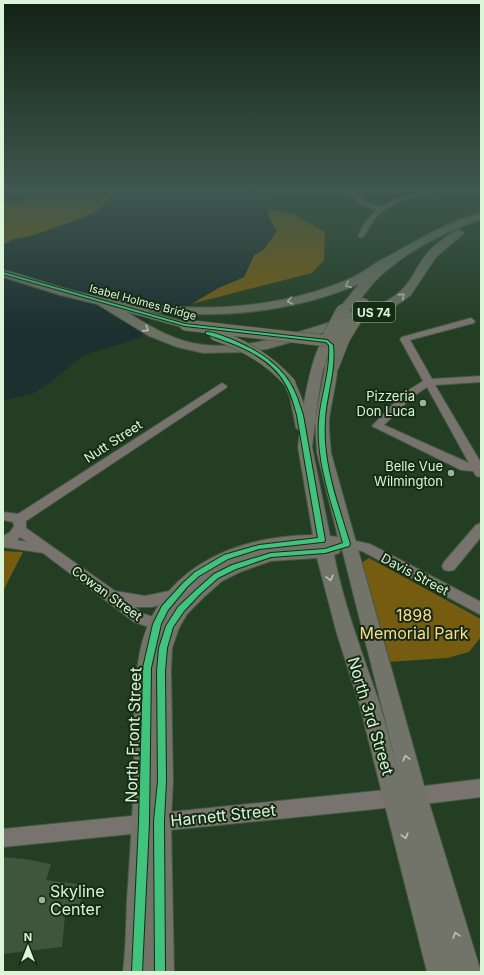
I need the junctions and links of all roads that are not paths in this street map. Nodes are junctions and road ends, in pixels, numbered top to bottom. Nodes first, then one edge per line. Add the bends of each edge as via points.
1 (429, 238) edge
2 (448, 238) edge
3 (454, 238) edge
4 (388, 262) junction
5 (3, 273) edge
6 (101, 301) junction
7 (471, 321) dead end
8 (185, 325) junction
9 (326, 341) junction
10 (332, 366) junction
11 (481, 380) edge
12 (429, 382) junction
13 (219, 385) dead end
14 (305, 447) junction
15 (480, 470) edge
16 (3, 516) edge
17 (19, 524) junction
18 (481, 528) edge
19 (3, 542) edge
20 (347, 544) junction
21 (323, 546) junction
22 (48, 550) junction
23 (449, 566) dead end
24 (109, 594) junction
25 (174, 596) junction
26 (481, 609) edge
27 (163, 625) junction
28 (481, 788) edge
29 (406, 797) junction
30 (151, 822) junction
31 (3, 838) edge
32 (138, 972) edge
33 (160, 972) edge
34 (441, 972) edge
35 (467, 972) edge

1 - 4 highway, US 74
2 - 10 highway, bridge via 400,266 381,283 363,304 343,338
6 -> 3 highway, US 74, bridge via 151,333 175,343 210,349 260,348 385,307 411,288 429,258
4 -> 6 highway, US 74 via 350,284 276,304 220,309 166,308
4 - 9 highway, bridge via 355,294
5 - 6 highway, Isabel Holmes Bridge / US 74
6 - 8 main road, Isabel Holmes Bridge / US 74
7 - 12 street via 405,339
8 - 9 main road, Isabel Holmes Bridge, bridge
8 - 14 main road, bridge via 257,352 271,362 290,383 296,397
9 - 10 main road, bridge via 331,345
9 - 14 main road, North 3rd Street via 311,396
10 - 20 main road, North 3rd Street via 322,421 324,454
11 - 12 street
12 - 15 street
12 - 15 street via 415,390 377,426 465,467
13 - 17 street, Nutt Street via 143,432
14 - 21 main road, North 3rd Street
16 - 17 street via 10,516
17 - 19 street, Nutt Street via 10,539
17 - 22 street, Cowan Street
18 - 23 street
19 - 22 street, Cowan Street
20 - 21 main road, North Front Street
20 - 26 street, Davis Street via 365,547
29 -> 20 main road, North 3rd Street
21 - 25 main road, North Front Street via 276,544 242,551 197,574
21 - 27 main road, North Front Street via 270,555 234,567 216,576
21 -> 29 main road, North 3rd Street via 346,634 370,706
22 - 24 street, Cowan Street
24 - 25 street via 127,600 146,601 158,601
24 - 27 street, Cowan Street via 139,618
25 - 27 main road, North Front Street
27 - 30 main road, North Front Street via 147,668
28 - 29 street, Harnett Street
29 - 30 street, Harnett Street
29 -> 34 main road, North 3rd Street
35 -> 29 main road, North 3rd Street
30 - 31 street, Harnett Street
30 - 32 main road, North Front Street
30 - 33 main road, North Front Street

